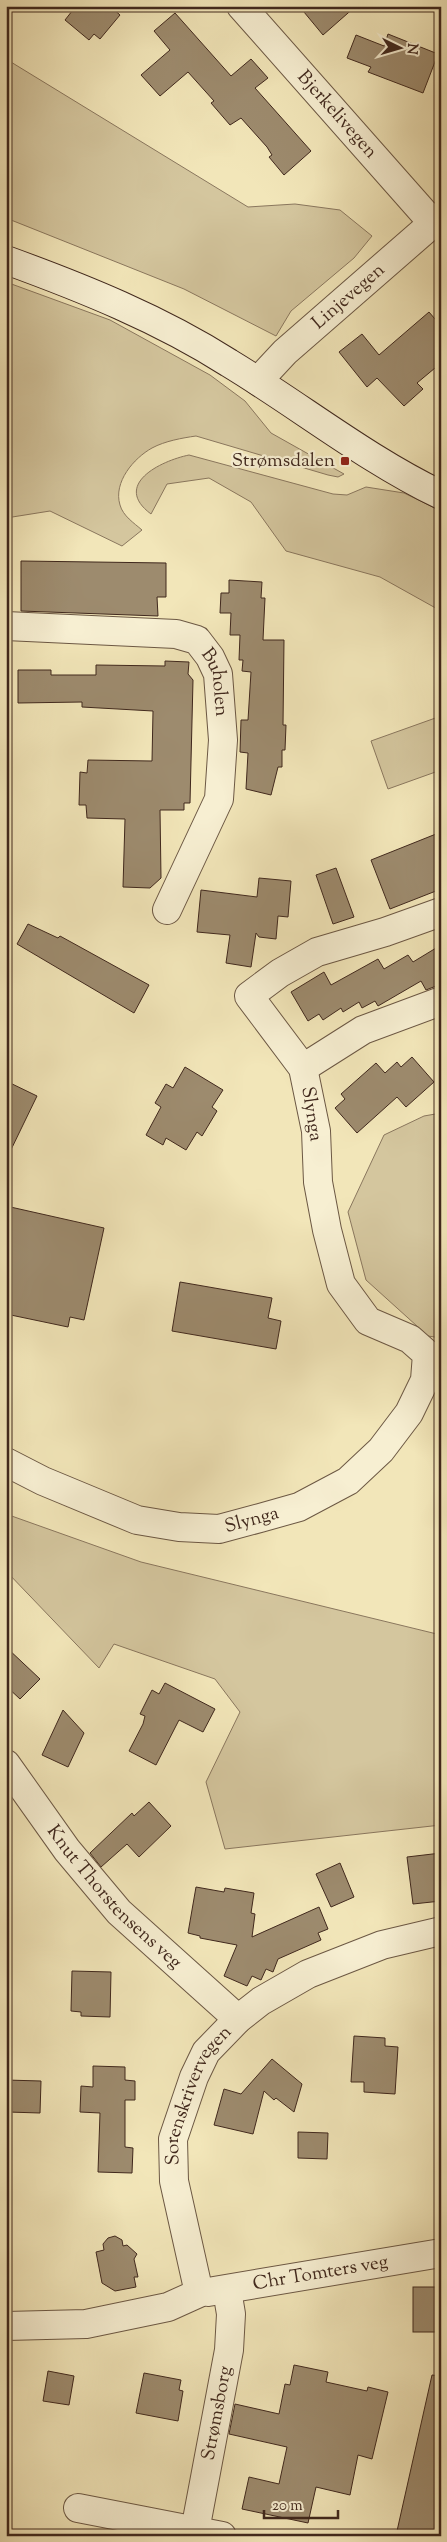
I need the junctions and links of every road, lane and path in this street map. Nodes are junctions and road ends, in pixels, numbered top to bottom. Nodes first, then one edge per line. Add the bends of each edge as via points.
1 (241, 6) edge
2 (436, 219) edge
3 (6, 260) edge
4 (258, 381) junction
5 (441, 495) edge
6 (6, 626) edge
7 (167, 910) dead end
8 (441, 912) edge
9 (441, 1001) edge
10 (303, 1068) junction
11 (434, 1354) edge
12 (6, 1462) edge
13 (6, 1764) edge
14 (441, 1931) edge
15 (238, 2018) junction
16 (441, 2253) edge
17 (227, 2290) junction
18 (200, 2293) junction
19 (6, 2326) edge
20 (78, 2508) dead end
21 (194, 2533) edge
22 (222, 2536) edge

1 - 2 street, Bjerkelivegen
2 - 4 street, Linjevegen via 285,352
3 - 4 street via 105,299 172,330
4 - 5 street via 376,458
6 - 7 street, Buholen via 176,634 197,640 210,658 218,674 222,700 219,798
8 - 10 street, Slynga via 317,952 280,973 250,996
9 - 10 street, Slynga via 363,1030
10 - 11 street, Slynga via 316,1131 323,1211 341,1284 368,1321
11 - 12 street, Slynga via 409,1413 381,1450 348,1481 299,1507 219,1529 137,1520
13 - 15 street, Knut Thorstensens veg via 67,1850 119,1912
14 - 15 street, Sorenskrivervegen via 382,1945 308,1974
15 - 18 street, Sorenskrivervegen via 206,2052 173,2139 174,2181
16 - 17 street, Chr Tomters veg
17 - 18 street, Chr Tomters veg
17 - 21 street, Strømsborg via 231,2314 229,2350
18 - 19 street via 168,2307 86,2324
20 - 21 street
21 - 22 street

